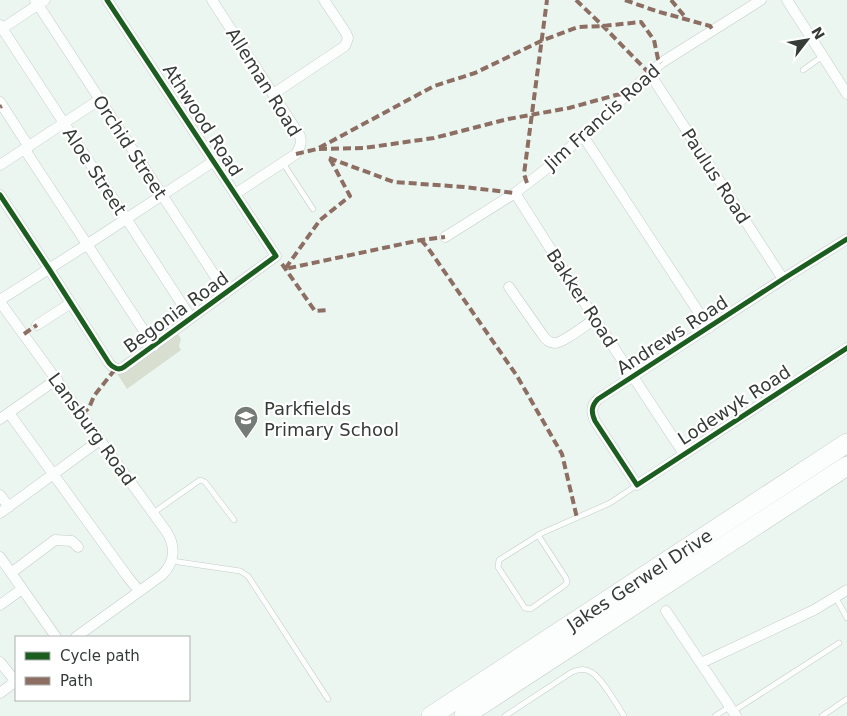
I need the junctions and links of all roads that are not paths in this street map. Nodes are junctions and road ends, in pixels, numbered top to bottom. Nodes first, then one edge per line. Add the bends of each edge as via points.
1 (107, 0) edge
2 (212, 0) edge
3 (324, 0) edge
4 (761, 0) edge
5 (787, 0) edge
6 (39, 2) edge
7 (1, 28) edge
8 (823, 56) junction
9 (802, 70) dead end
10 (650, 74) junction
11 (273, 94) junction
12 (847, 94) edge
13 (100, 100) junction
14 (0, 102) edge
15 (64, 124) junction
16 (583, 136) junction
17 (27, 148) junction
18 (214, 161) junction
19 (282, 163) junction
20 (0, 165) edge
21 (515, 193) junction
22 (235, 194) junction
23 (0, 195) edge
24 (162, 195) junction
25 (313, 209) dead end
26 (126, 218) junction
27 (446, 237) dead end
28 (847, 239) edge
29 (88, 244) junction
30 (276, 256) joint
31 (49, 269) junction
32 (783, 279) junction
33 (509, 287) dead end
34 (226, 293) junction
35 (0, 301) edge
36 (70, 303) junction
37 (191, 318) junction
38 (595, 319) junction
39 (37, 325) dead end
40 (709, 328) junction
41 (154, 346) junction
42 (847, 348) edge
43 (633, 376) junction
44 (56, 379) junction
45 (9, 413) junction
46 (0, 419) edge
47 (100, 440) junction
48 (847, 443) edge
49 (684, 454) junction
50 (847, 466) edge
51 (53, 474) junction
52 (637, 485) junction
53 (0, 495) edge
54 (4, 510) edge
55 (153, 513) junction
56 (234, 520) dead end
57 (538, 535) junction
58 (78, 547) dead end
59 (0, 557) edge
60 (172, 561) junction
61 (11, 573) junction
62 (22, 590) junction
63 (847, 590) edge
64 (140, 591) junction
65 (836, 598) junction
66 (0, 606) edge
67 (666, 611) dead end
68 (847, 618) edge
69 (55, 636) edge
70 (77, 636) edge
71 (839, 643) dead end
72 (0, 662) edge
73 (701, 663) junction
74 (15, 681) edge
75 (15, 683) edge
76 (0, 693) edge
77 (328, 698) dead end
78 (847, 699) edge
79 (732, 712) edge
80 (431, 716) edge
81 (464, 716) edge
82 (505, 716) edge
83 (624, 716) edge
84 (715, 716) edge
85 (822, 716) edge

1 - 18 street, Athwood Road
2 - 11 street, Alleman Road
3 - 11 street via 346,33 345,46
4 - 10 street, Jim Francis Road via 661,63
5 - 8 street
6 - 7 street
6 - 13 street, Orchid Street
7 - 15 street, Aloe Street
8 - 9 lane
8 - 12 street
10 - 16 street, Jim Francis Road
10 - 32 street, Paulus Road
11 - 19 street, Alleman Road via 301,140 296,154
13 - 15 street
13 - 24 street, Orchid Street
14 - 17 street
15 - 17 street
15 - 26 street, Aloe Street
16 - 21 street, Jim Francis Road
16 - 40 street
17 - 20 street
17 - 29 street
18 - 22 street, Athwood Road
18 - 24 street
19 - 22 street, Alleman Road
19 - 25 lane
21 - 27 street, Jim Francis Road
21 - 38 street, Bakker Road
22 - 30 street, Athwood Road
23 - 31 street, Begonia Road
24 - 26 street
24 - 34 street, Orchid Street
26 - 29 street
26 - 37 street, Aloe Street
28 - 32 street, Andrews Road
29 - 31 street
29 - 41 street
30 - 34 street, Begonia Road
31 - 35 street
31 - 36 street, Begonia Road
32 - 40 street, Andrews Road
33 - 38 street via 545,339 552,343 559,342
34 - 37 street, Begonia Road
35 - 44 street, Lansburg Road
36 - 39 street
36 - 41 street, Begonia Road via 113,368 122,368
37 - 41 street, Begonia Road
38 - 43 street, Bakker Road
40 - 43 street, Andrews Road
42 - 49 street, Lodewyk Road
43 - 49 street, Bakker Road
43 - 52 street, Andrews Road via 594,402 592,414
44 - 45 street
44 - 47 street, Lansburg Road
45 - 46 street
45 - 51 street
47 - 51 street
47 - 55 street, Lansburg Road
48 - 80 highway, Jakes Gerwel Drive
49 - 52 street, Lodewyk Road
50 - 81 highway, Jakes Gerwel Drive
51 - 54 street
51 - 64 street
52 - 57 lane, Lodewyk Road via 610,503
53 - 54 street
55 - 56 lane via 200,480 205,482
55 - 60 street, Lansburg Road via 170,537
57 - 57 lane, Lodewyk Road via 498,562 498,567 527,609 567,582
58 - 61 street via 72,541 55,540
59 - 61 street
60 - 64 street via 162,575
60 - 77 lane via 244,572
61 - 62 street
62 - 66 street
62 - 69 street
63 - 65 street
64 - 70 street
65 - 68 lane
65 - 73 street
67 - 73 street
71 - 79 lane
72 - 74 street
73 - 79 street
75 - 76 street
78 - 85 lane
79 - 84 lane
82 - 83 lane via 572,672 582,669 599,678

